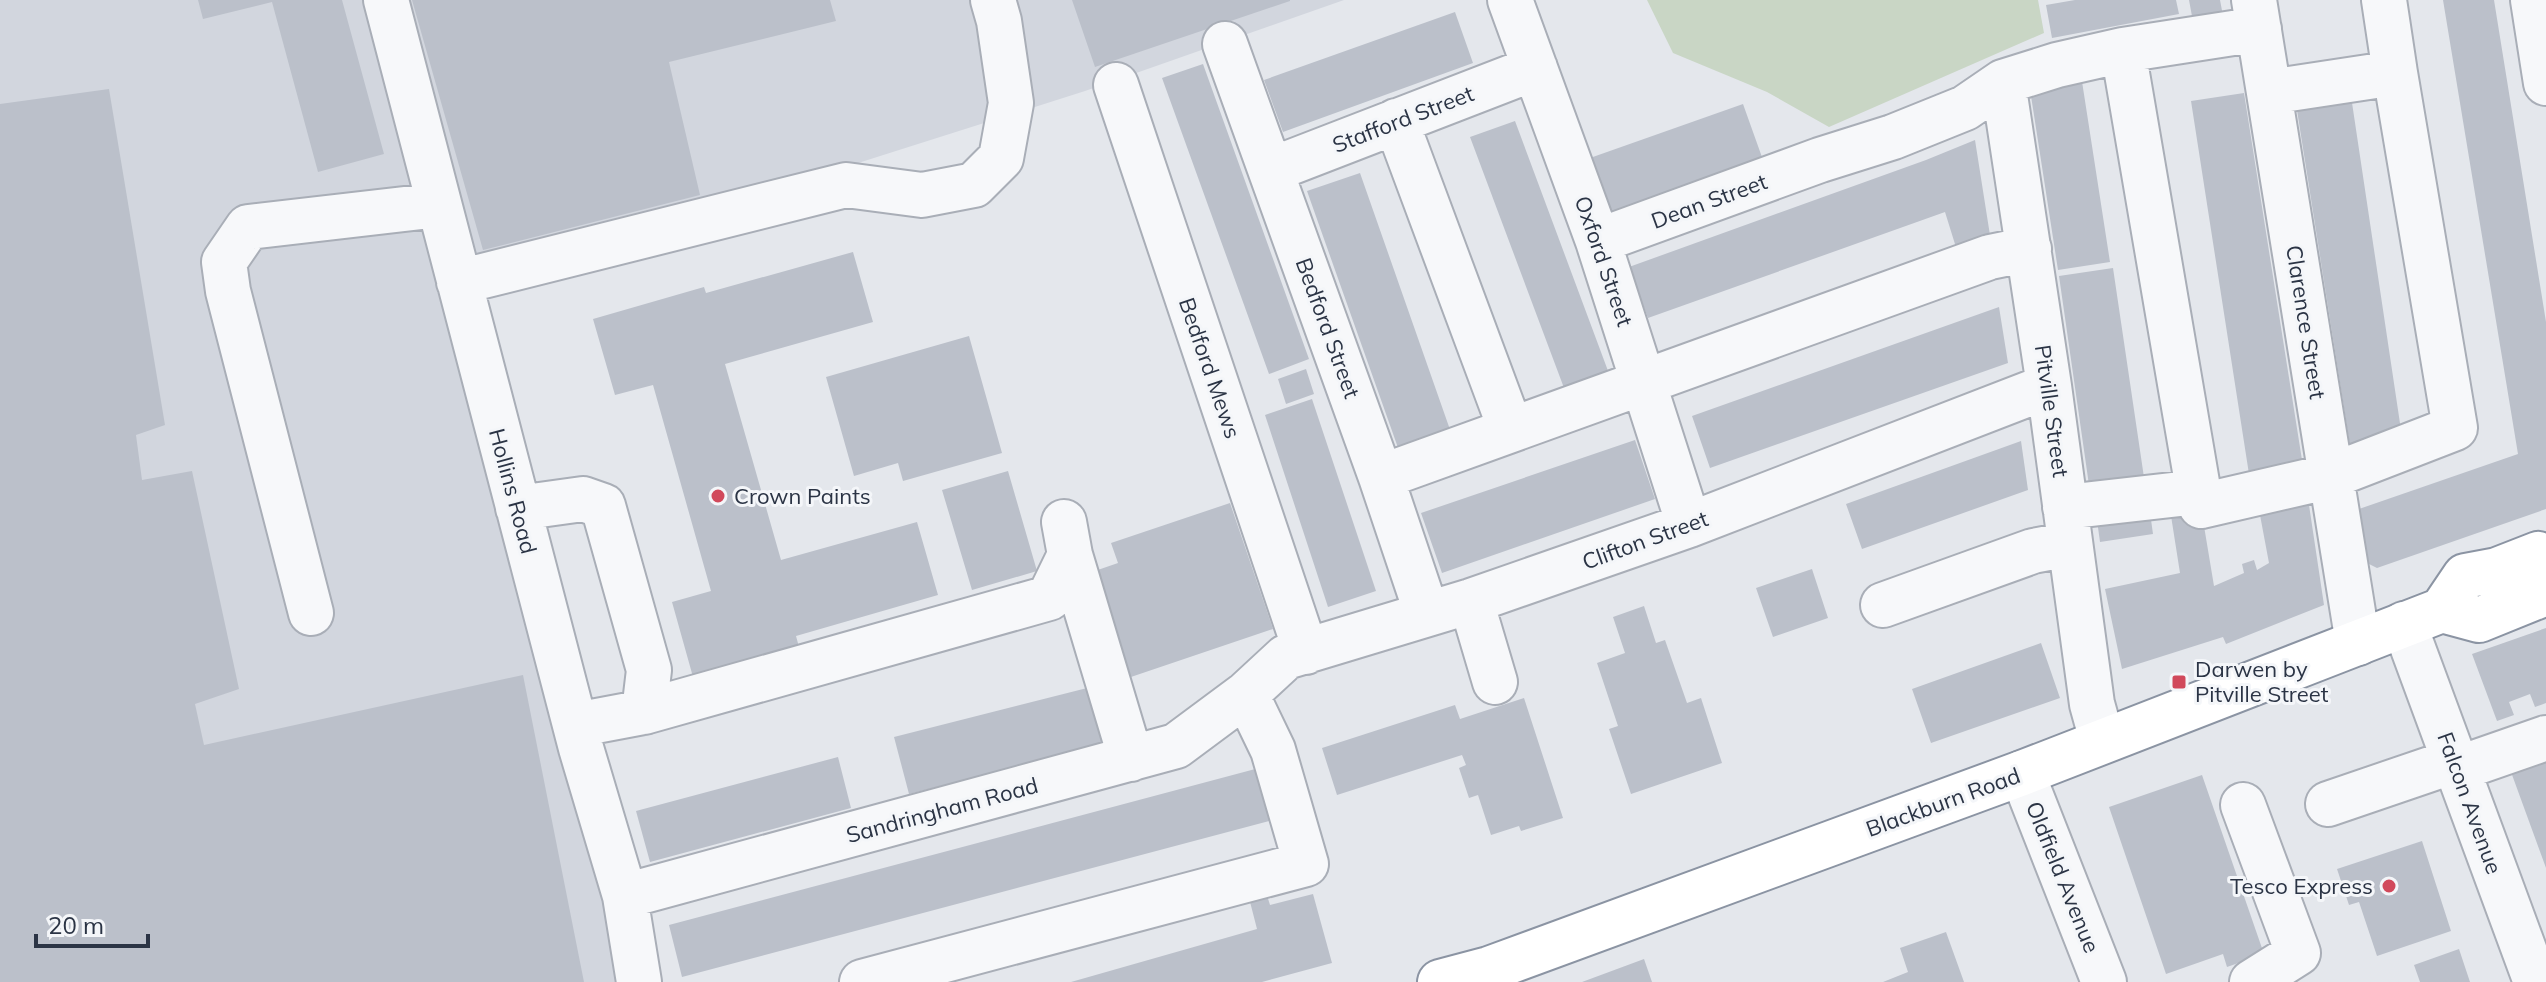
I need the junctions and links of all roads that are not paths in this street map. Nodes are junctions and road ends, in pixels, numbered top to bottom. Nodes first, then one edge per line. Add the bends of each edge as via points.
1 (386, 0) edge
2 (993, 0) edge
3 (1510, 0) edge
4 (2384, 0) edge
5 (2533, 0) edge
6 (2257, 14) edge
7 (1225, 44) dead end
8 (2123, 50) junction
9 (1535, 68) junction
10 (2395, 73) junction
11 (2003, 82) junction
12 (2546, 83) edge
13 (1116, 85) dead end
14 (2269, 92) junction
15 (1396, 121) junction
16 (1271, 170) junction
17 (439, 205) junction
18 (1598, 241) junction
19 (2029, 249) junction
20 (459, 282) junction
21 (1644, 382) junction
22 (2049, 386) junction
23 (1511, 430) junction
24 (2331, 476) junction
25 (1381, 477) junction
26 (2198, 492) junction
27 (518, 508) junction
28 (1689, 525) junction
29 (2068, 526) junction
30 (2546, 559) edge
31 (2546, 593) edge
32 (1471, 601) junction
33 (1883, 605) dead end
34 (311, 613) dead end
35 (1427, 614) junction
36 (2423, 617) junction
37 (2358, 643) junction
38 (1306, 652) junction
39 (1495, 682) dead end
40 (1246, 694) junction
41 (644, 712) junction
42 (578, 736) junction
43 (2546, 738) edge
44 (2102, 740) junction
45 (1131, 759) junction
46 (2456, 765) junction
47 (2022, 773) junction
48 (2328, 804) dead end
49 (2243, 805) dead end
50 (625, 896) junction
51 (1492, 975) edge
52 (639, 982) edge
53 (862, 982) edge
54 (1440, 982) edge
55 (2104, 982) edge
56 (2252, 982) edge
57 (2536, 982) edge

1 - 17 street, Hollins Road
2 - 20 street via 1011,103 1001,158 974,185 922,195 846,185
3 - 9 street, Oxford Street
4 - 10 street
5 - 12 street
6 - 8 street
6 - 14 street, Clarence Street
7 - 16 street, Bedford Street
8 - 11 street
8 - 26 street
9 - 15 street, Stafford Street
9 - 18 street, Oxford Street
10 - 14 street
10 - 24 street via 2455,428
11 - 18 street, Dean Street via 1965,108 1893,137
11 - 19 street, Pitville Street
13 - 38 street, Bedford Mews
14 - 24 street, Clarence Street
15 - 16 street, Stafford Street
15 - 23 street
16 - 25 street, Bedford Street
17 - 20 street, Hollins Road
17 - 34 street via 248,227 224,262
18 - 21 street, Oxford Street
19 - 21 street via 1990,257
19 - 22 street, Pitville Street
20 - 27 street, Hollins Road
21 - 23 street
21 - 28 street, Oxford Street
22 - 28 street, Clifton Street
22 - 29 street, Pitville Street
23 - 25 street
24 - 26 street via 2201,506
24 - 37 street, Clarence Street
25 - 35 street, Bedford Street
26 - 29 street
27 - 41 street via 583,499 603,506 649,670
27 - 42 street, Hollins Road
28 - 32 street, Clifton Street
29 - 33 street via 2033,551
29 - 44 street, Pitville Street via 2092,704
30 - 36 highway via 2538,554 2465,576
31 - 36 highway via 2479,620
32 - 35 street, Clifton Street
32 - 39 street
35 - 38 street, Clifton Street
36 - 37 highway, Blackburn Road
36 - 46 street, Falcon Avenue
37 - 44 highway, Blackburn Road
38 - 40 street, Clifton Street via 1286,657
40 - 45 street, Sandringham Road via 1176,746
40 - 53 street via 1273,750 1306,864
41 - 42 street
41 - 45 street via 1049,598 1067,538
42 - 50 street, Hollins Road
43 - 46 street
44 - 47 highway, Blackburn Road
45 - 50 street, Sandringham Road
46 - 48 street
46 - 57 street, Falcon Avenue
47 - 51 highway, Blackburn Road
47 - 55 street, Oldfield Avenue
49 - 56 street via 2298,953
50 - 52 street, Hollins Road
51 - 54 highway, Blackburn Road

